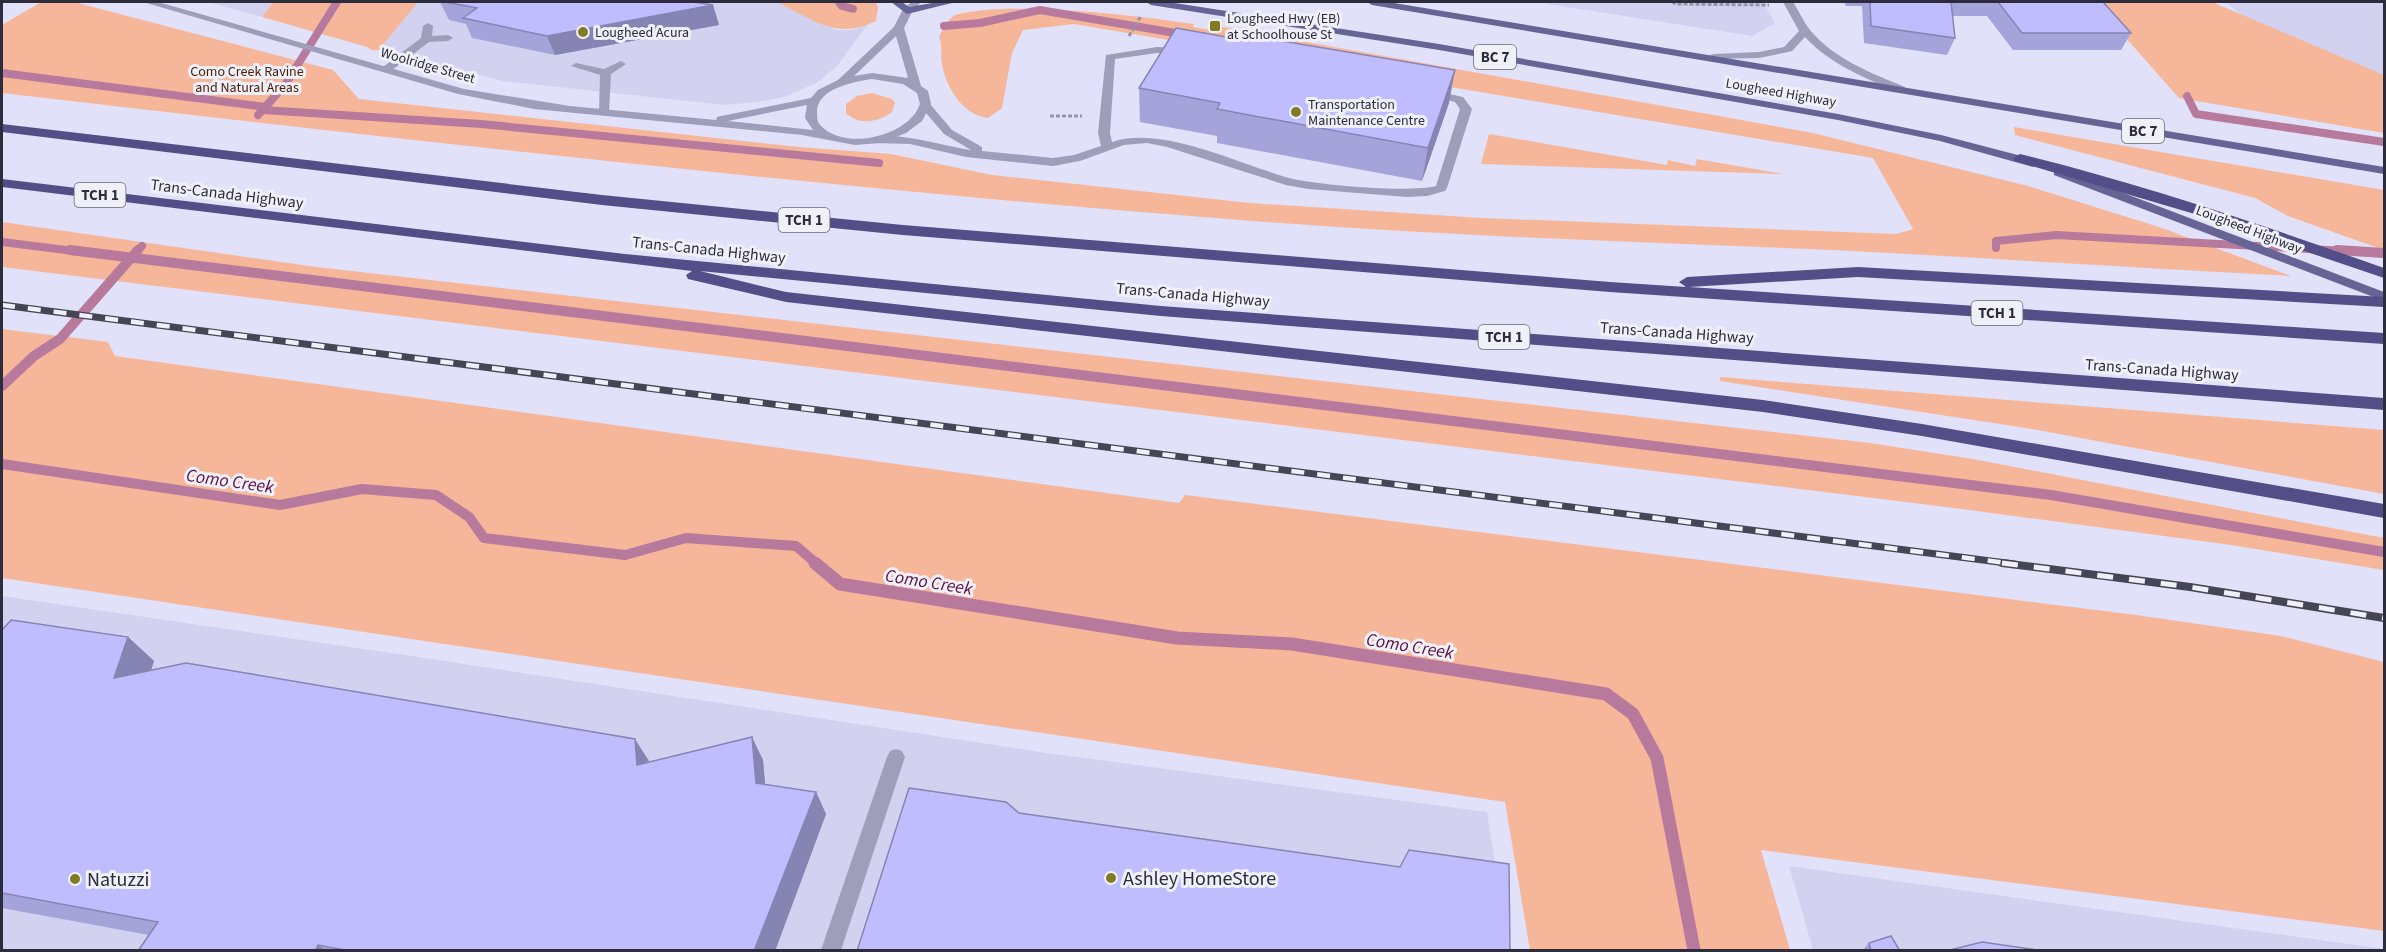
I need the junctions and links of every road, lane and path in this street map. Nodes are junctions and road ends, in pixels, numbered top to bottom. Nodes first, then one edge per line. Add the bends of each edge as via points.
1 (148, 2) edge
2 (896, 2) edge
3 (916, 2) edge
4 (951, 2) edge
5 (1151, 2) edge
6 (1372, 2) edge
7 (1672, 2) edge
8 (1789, 3) edge
9 (907, 11) junction
10 (1141, 16) dead end
11 (428, 26) dead end
12 (899, 28) junction
13 (1805, 31) junction
14 (1130, 33) dead end
15 (448, 38) dead end
16 (426, 39) junction
17 (1199, 54) edge
18 (1714, 57) junction
19 (621, 64) dead end
20 (576, 66) dead end
21 (387, 69) junction
22 (606, 73) junction
23 (840, 83) junction
24 (916, 85) junction
25 (1901, 89) junction
26 (1417, 91) edge
27 (815, 100) junction
28 (927, 106) junction
29 (603, 112) junction
30 (1050, 116) dead end
31 (1089, 116) dead end
32 (706, 122) junction
33 (2, 128) edge
34 (833, 137) junction
35 (874, 140) junction
36 (1107, 147) junction
37 (992, 156) junction
38 (2020, 158) junction
39 (2385, 171) edge
40 (2, 183) edge
41 (625, 259) junction
42 (2385, 273) edge
43 (1610, 287) junction
44 (2385, 297) edge
45 (2385, 302) edge
46 (2385, 339) edge
47 (2385, 404) edge
48 (2385, 511) edge
49 (896, 757) dead end
50 (831, 951) edge

1 - 21 street, Woolridge Street
2 - 9 main road
3 - 9 street
4 - 9 main road
5 - 38 main road, Lougheed Highway / BC 7 via 1439,47 1838,117
6 - 18 main road, Lougheed Highway / BC 7
7 - 8 path
8 - 13 street
9 - 12 street
10 - 14 path
11 - 16 street
12 - 23 street
12 - 24 street
13 - 18 street via 1788,49
13 - 25 street via 1838,60
15 - 16 street
16 - 21 street
17 - 36 street via 1166,50 1110,57 1104,132
18 - 25 main road, Lougheed Highway / BC 7
19 - 22 street
20 - 22 street
21 - 29 street, Woolridge Street via 493,99
22 - 29 street
23 - 24 street via 872,76 904,79
23 - 27 street
24 - 28 street
25 - 39 main road, Lougheed Highway / BC 7
26 - 36 street, Woolridge Street via 1459,99 1466,106 1442,188 1427,192 1290,182 1155,140 1123,141
27 - 32 street, Woolridge Street
27 - 34 street via 811,121
28 - 35 street via 910,127
28 - 37 street via 956,138
29 - 32 street, Woolridge Street
30 - 31 path
32 - 34 street, Woolridge Street
33 - 43 highway, TCH 1 via 602,200 856,225
34 - 35 street, Woolridge Street
35 - 37 street, Woolridge Street via 910,141
36 - 37 street, Woolridge Street via 1062,161
38 - 42 highway via 2158,196
38 - 44 main road, Lougheed Highway / BC 7
40 - 41 highway, Trans-Canada Highway / TCH 1
41 - 47 highway, Trans-Canada Highway / TCH 1 via 1161,311
41 - 48 highway via 786,297 1763,406
43 - 45 highway via 1858,272
43 - 46 highway, TCH 1
49 - 50 street

